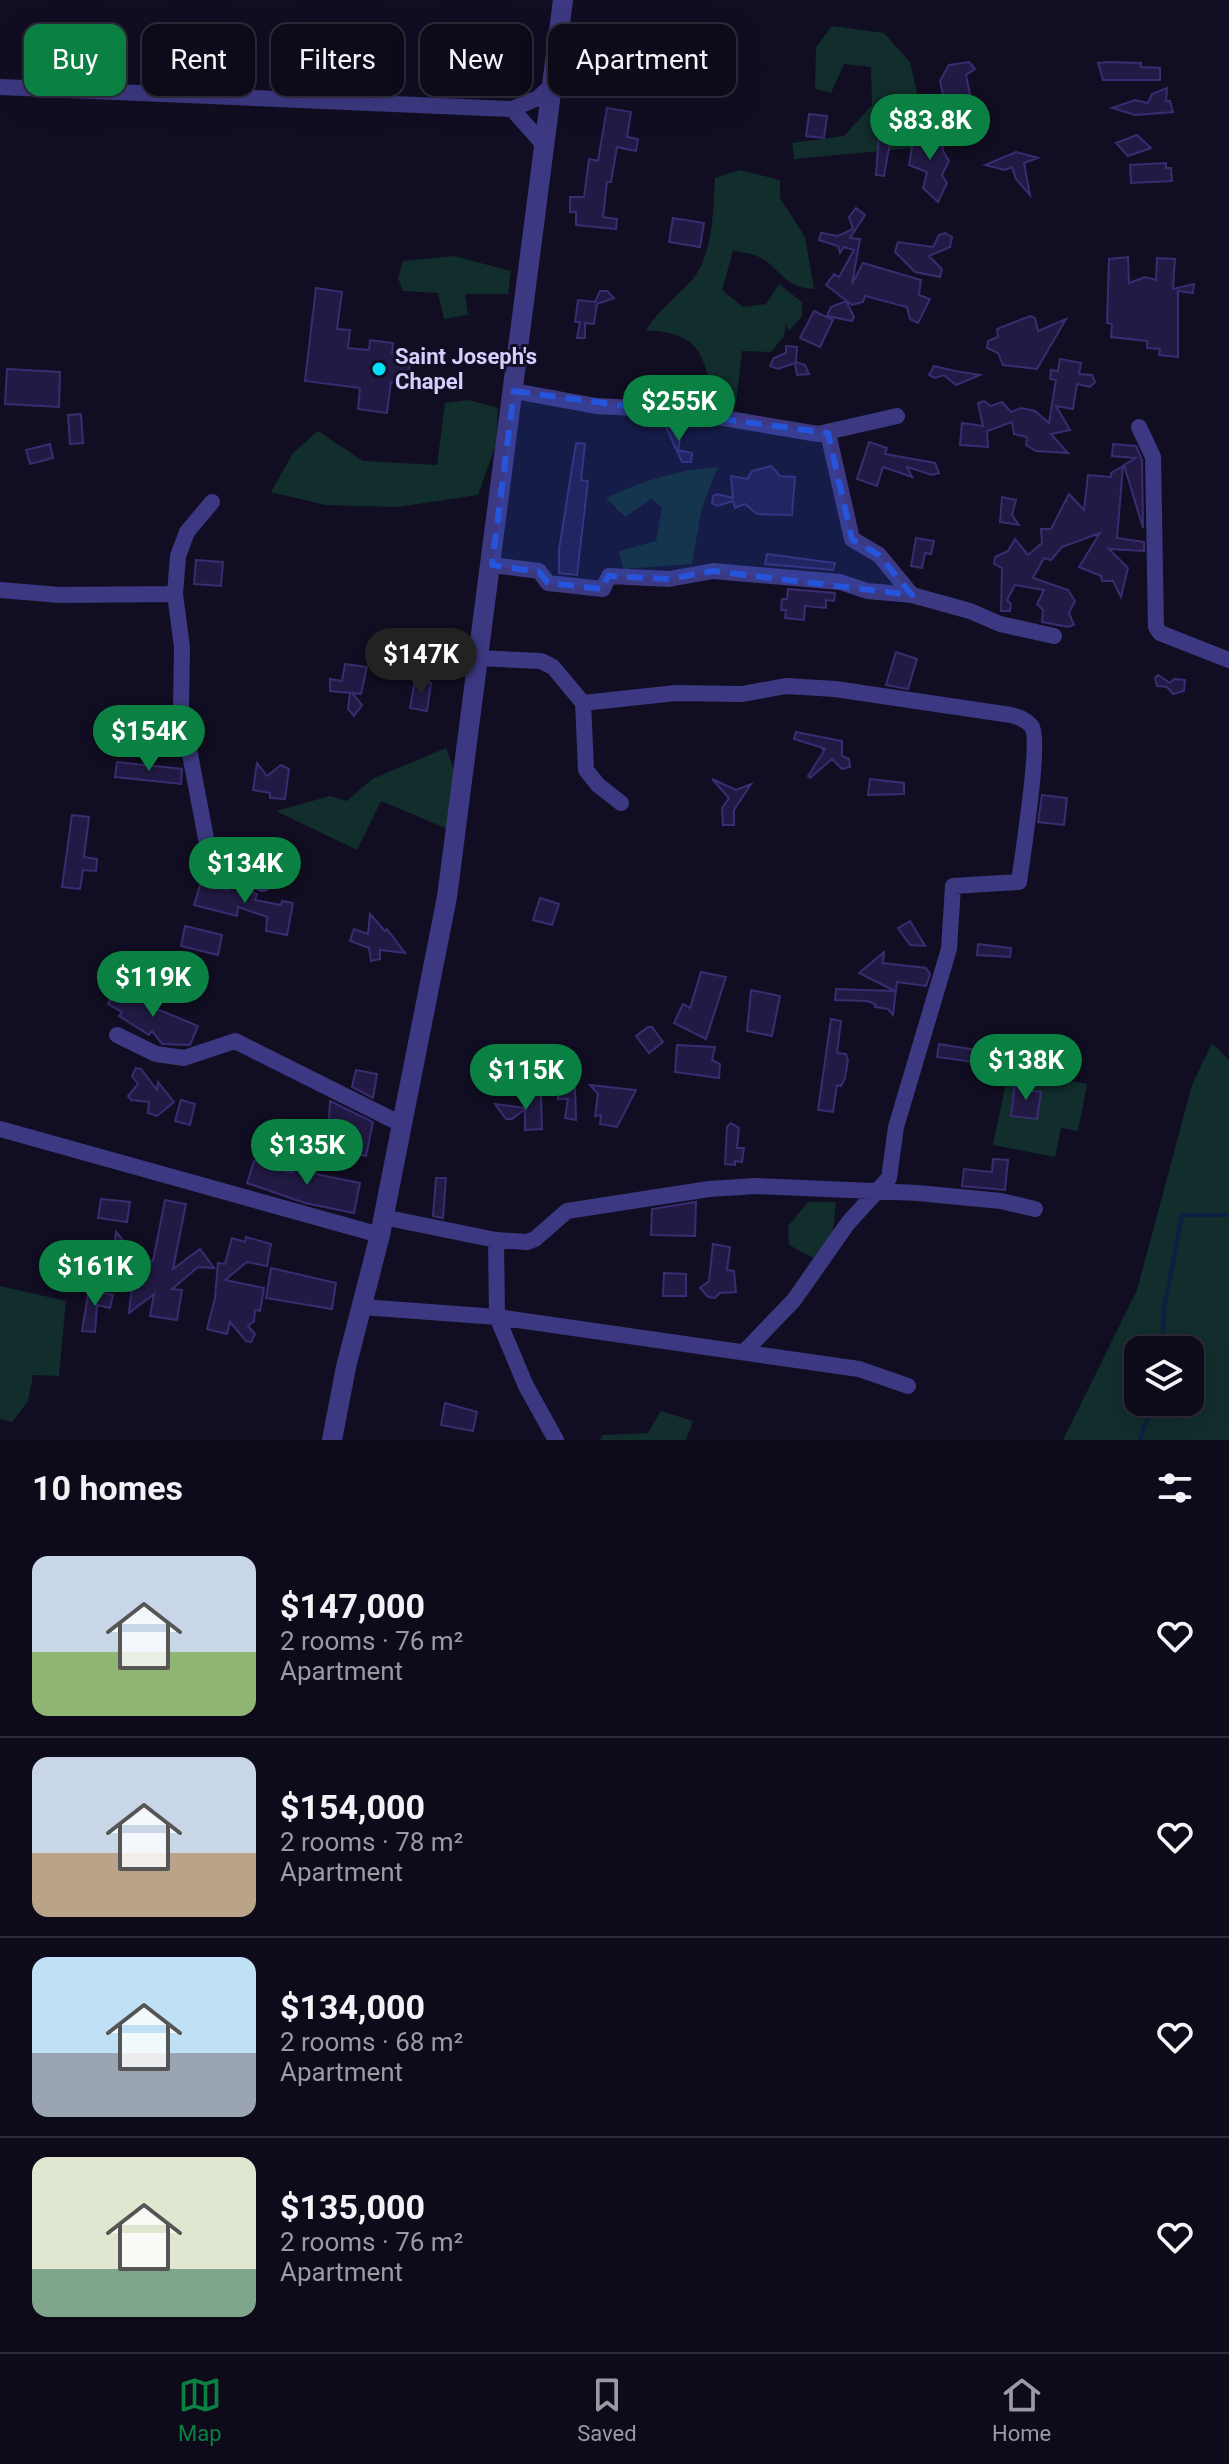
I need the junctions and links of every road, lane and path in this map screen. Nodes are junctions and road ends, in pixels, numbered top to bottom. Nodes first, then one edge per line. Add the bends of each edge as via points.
1 (563, 0) edge
2 (560, 24) edge
3 (0, 87) edge
4 (548, 89) edge
5 (551, 96) edge
6 (512, 109) junction
7 (545, 146) junction
8 (514, 391) junction
9 (897, 416) dead end
10 (1139, 427) dead end
11 (828, 433) junction
12 (212, 502) dead end
13 (492, 565) junction
14 (0, 590) edge
15 (175, 594) junction
16 (912, 595) junction
17 (1054, 636) dead end
18 (479, 658) junction
19 (1229, 660) edge
20 (583, 703) junction
21 (621, 803) dead end
22 (263, 884) dead end
23 (117, 1035) dead end
24 (403, 1125) junction
25 (0, 1129) edge
26 (874, 1192) junction
27 (1035, 1209) dead end
28 (382, 1226) junction
29 (496, 1240) junction
30 (362, 1307) junction
31 (497, 1317) junction
32 (744, 1352) junction
33 (908, 1386) dead end
34 (332, 1440) edge
35 (556, 1440) edge

1 - 2 street
3 - 6 street
4 - 6 street
5 - 7 street
6 - 7 street
7 - 8 street
8 - 11 street
8 - 13 street
9 - 11 street
10 - 19 street via 1153,457 1156,627
11 - 16 street via 852,539 879,555
12 - 15 street via 187,532 178,556
13 - 16 street via 539,571 548,583 603,589 610,576 669,579 713,571 840,582 867,591
13 - 18 street
14 - 15 street
15 - 22 street via 182,647 181,707 209,854 222,868
16 - 17 street
18 - 20 street via 547,663
18 - 24 street via 447,897
20 - 21 street via 586,770
20 - 26 street via 676,693 742,694 786,686 1011,715 1033,728 1035,754 1019,882 953,886 953,922 937,996 896,1127 889,1178
23 - 24 street via 156,1054 184,1058 235,1041
24 - 28 street
25 - 28 street
26 - 27 street via 1001,1201
26 - 29 street via 709,1189 567,1211 535,1239
26 - 32 street via 803,1289
28 - 29 street
28 - 30 street
29 - 31 street
30 - 31 street
30 - 34 street
31 - 32 street
31 - 35 street
32 - 33 street via 868,1371

